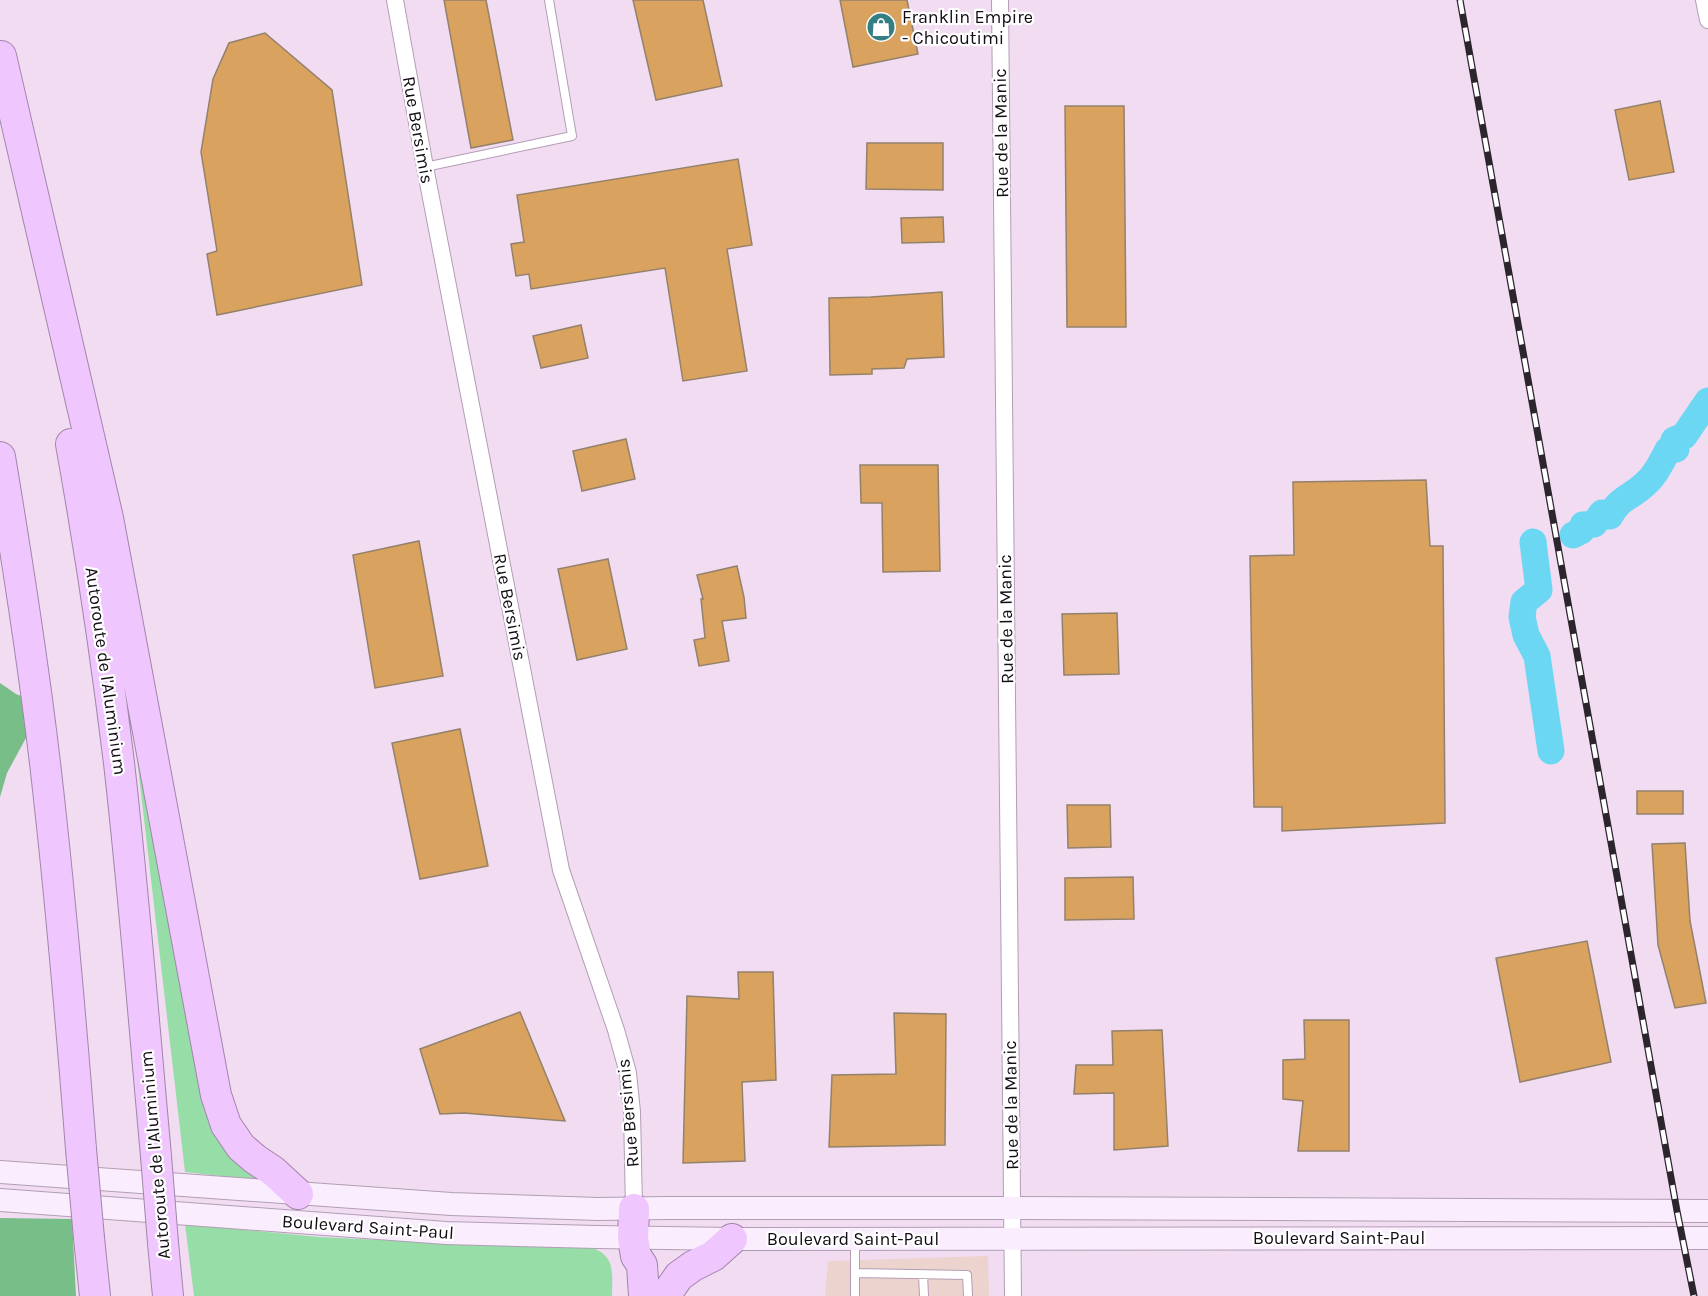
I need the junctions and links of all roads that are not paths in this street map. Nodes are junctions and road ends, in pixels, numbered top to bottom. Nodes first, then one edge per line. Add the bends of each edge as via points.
1 (395, 0) edge
2 (549, 0) edge
3 (1000, 0) edge
4 (1704, 0) edge
5 (1708, 20) edge
6 (0, 54) edge
7 (425, 166) junction
8 (0, 457) edge
9 (0, 1172) edge
10 (298, 1194) junction
11 (0, 1200) edge
12 (1012, 1208) junction
13 (634, 1209) junction
14 (1708, 1211) edge
15 (855, 1238) junction
16 (1708, 1238) edge
17 (732, 1239) junction
18 (1012, 1239) junction
19 (634, 1247) junction
20 (855, 1273) junction
21 (923, 1274) junction
22 (168, 1291) edge
23 (95, 1296) edge
24 (626, 1296) edge
25 (644, 1296) edge
26 (665, 1296) edge
27 (855, 1296) edge
28 (924, 1296) edge
29 (968, 1296) edge
30 (1012, 1296) edge

1 - 7 street, Rue Bersimis
2 - 7 lane via 572,136
3 - 12 street, Rue de la Manic
4 - 5 street
6 - 10 highway via 108,518 216,1095 226,1125 241,1147
6 - 22 highway, Autoroute de l'Aluminium, bridge via 61,383 101,629 126,835
7 - 13 street, Rue Bersimis via 561,870 628,1073
8 - 23 highway, bridge via 45,762
9 - 10 main road, Boulevard Saint-Paul
10 - 13 main road, Boulevard Saint-Paul via 472,1205
11 - 19 main road, Boulevard Saint-Paul
12 - 13 main road, Boulevard Saint-Paul
12 - 14 main road, Boulevard Saint-Paul
12 - 18 street, Rue de la Manic
13 - 19 highway
15 - 17 main road, Boulevard Saint-Paul
15 - 18 main road, Boulevard Saint-Paul
15 - 20 lane
16 - 18 main road, Boulevard Saint-Paul
17 - 19 main road, Boulevard Saint-Paul
17 - 26 highway via 713,1256 679,1275
18 - 30 street, Rue de la Manic
19 - 24 highway via 626,1271
19 - 25 highway via 642,1265
20 - 21 lane
20 - 27 lane
21 - 28 lane
21 - 29 lane via 967,1275

